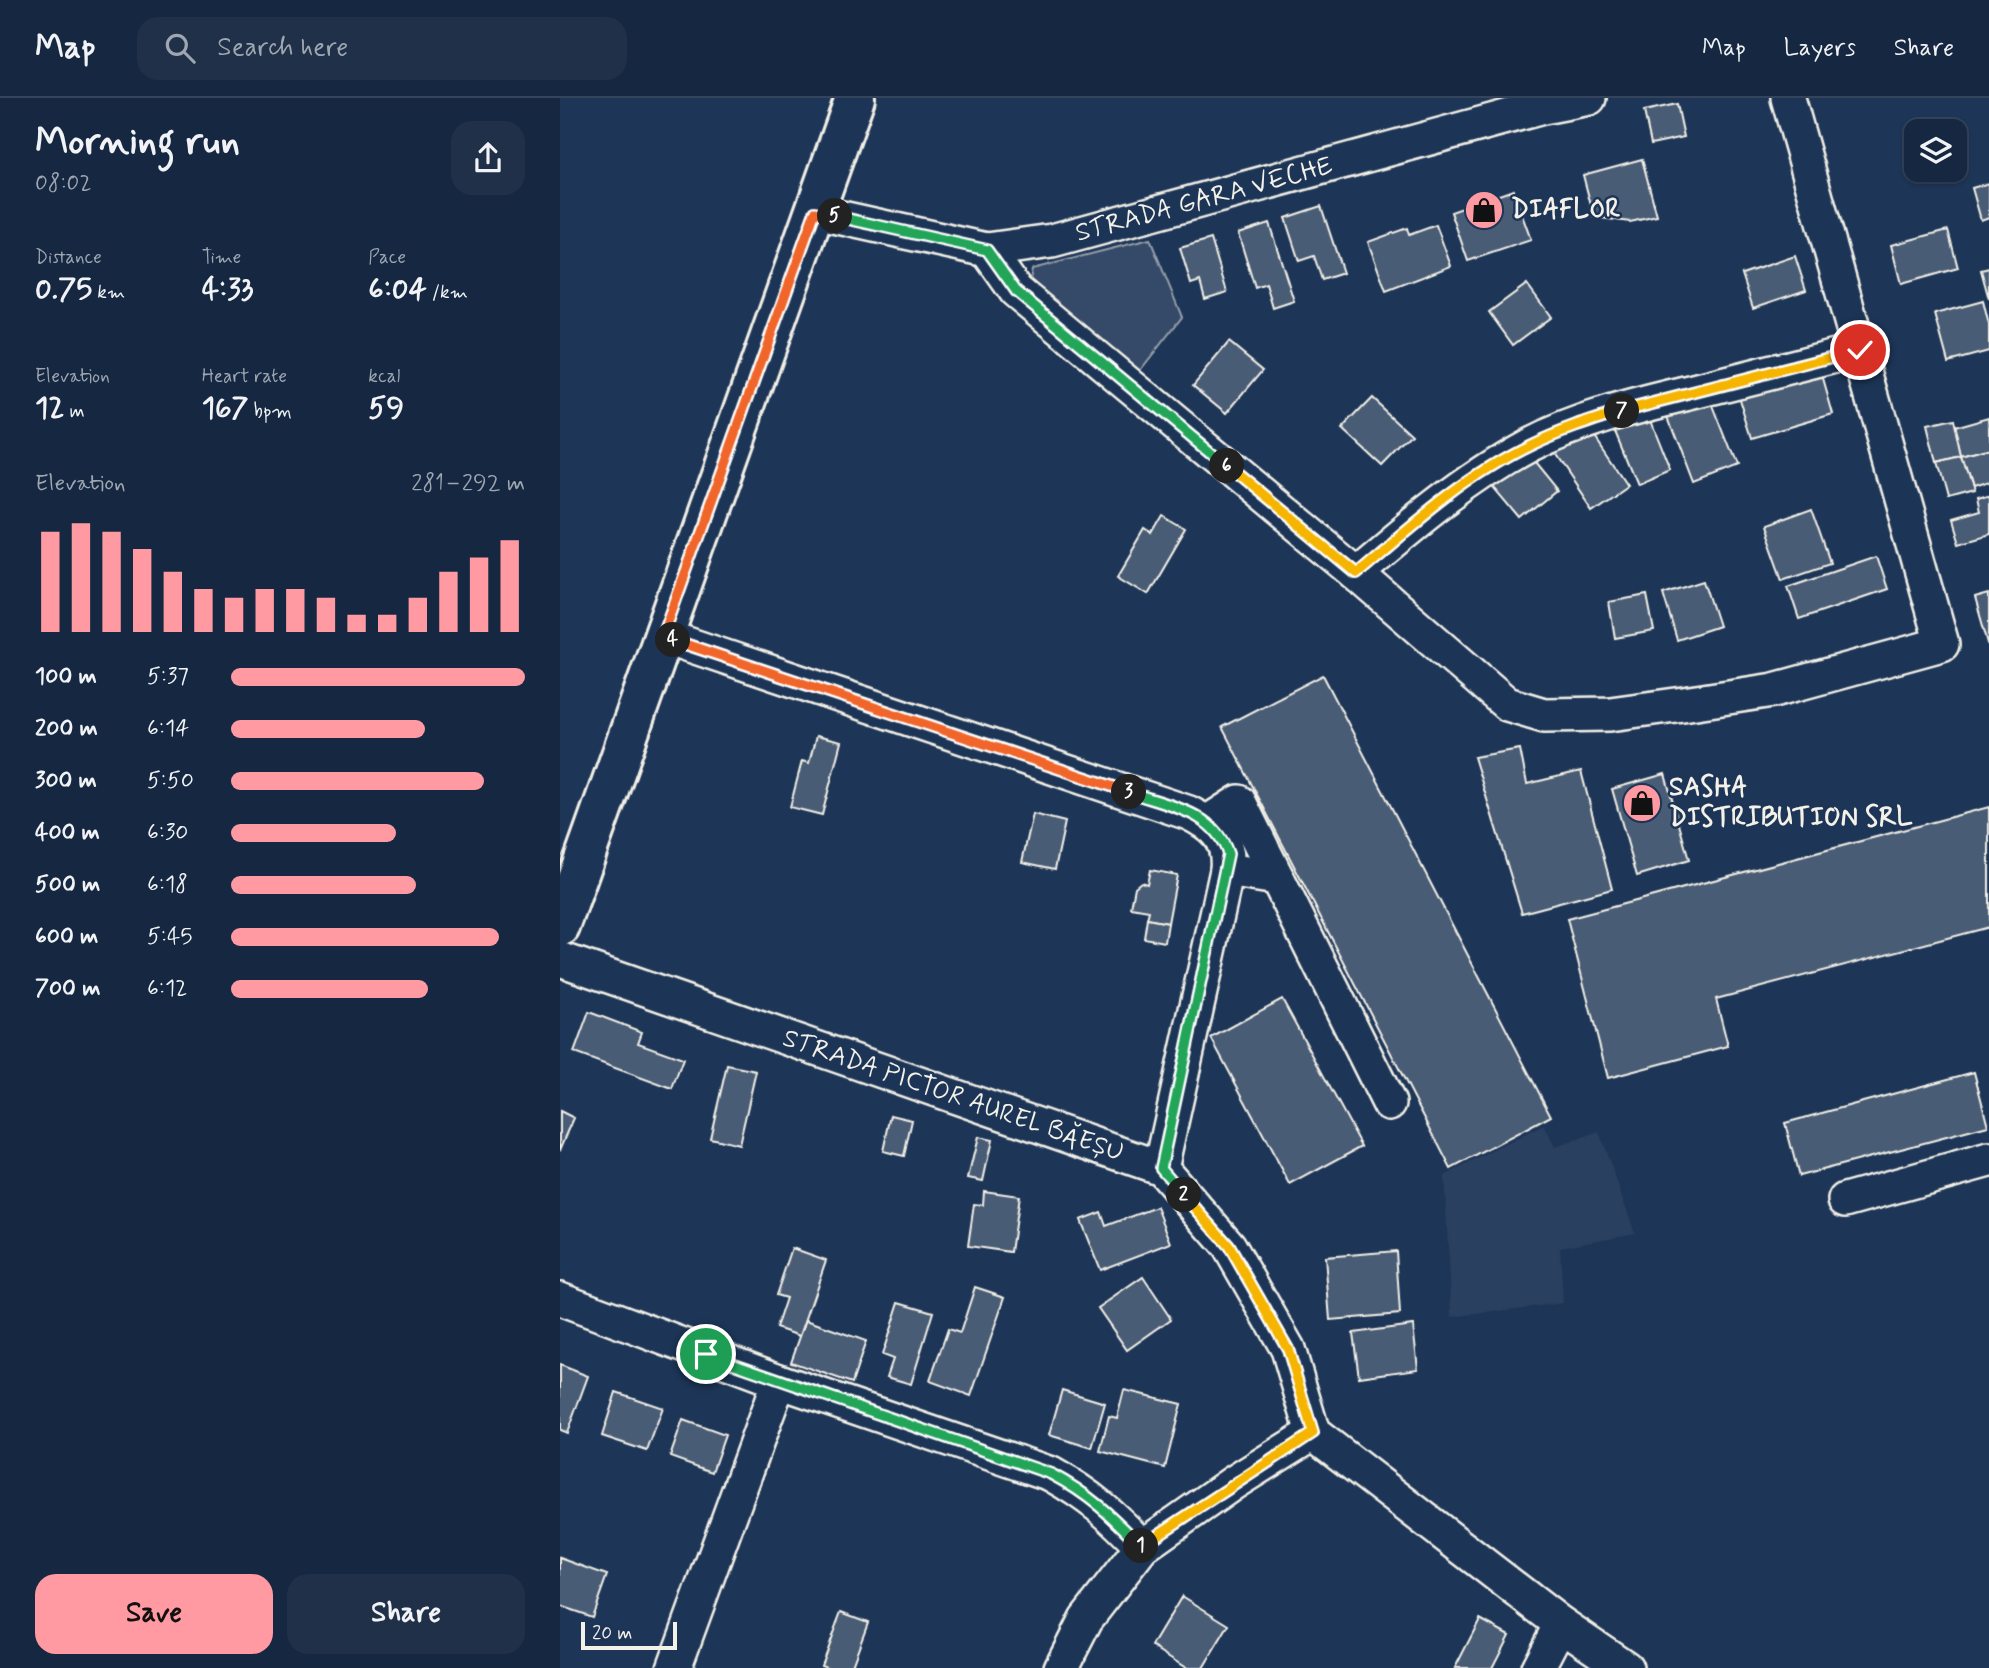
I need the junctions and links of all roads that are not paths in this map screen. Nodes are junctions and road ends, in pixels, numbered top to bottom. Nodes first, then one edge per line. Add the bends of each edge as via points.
1 (855, 98) edge
2 (1589, 98) edge
3 (1788, 98) edge
4 (815, 212) junction
5 (987, 250) junction
6 (1860, 350) junction
7 (1356, 573) junction
8 (663, 636) junction
9 (1208, 822) junction
10 (1227, 870) junction
11 (1277, 878) junction
12 (560, 927) edge
13 (560, 959) edge
14 (1389, 1103) dead end
15 (1989, 1160) edge
16 (1161, 1168) junction
17 (1844, 1200) dead end
18 (560, 1300) edge
19 (779, 1381) junction
20 (1313, 1433) junction
21 (1142, 1547) junction
22 (1561, 1624) junction
23 (674, 1668) edge
24 (1061, 1668) edge
25 (1538, 1668) edge
26 (1626, 1668) edge

1 - 4 main road
2 - 5 street, STRADA GARA VECHE via 1052,241
3 - 6 street
4 - 5 street, STRADA GARA VECHE
4 - 8 main road
5 - 7 street via 1016,291
6 - 7 street via 1635,406 1529,446 1422,518
6 - 7 street via 1942,644 1774,690 1610,714 1544,715 1507,704
8 - 9 street
8 - 12 main road
9 - 10 street via 1222,835
9 - 11 street via 1239,802
10 - 11 street
10 - 16 street
11 - 14 street
13 - 16 street, STRADA PICTOR AUREL BĂEȘU
15 - 17 street
16 - 20 street, STRADA PICTOR AUREL BĂEȘU via 1229,1246 1288,1349
18 - 19 street
19 - 21 street via 1051,1474 1085,1492
19 - 23 street
20 - 21 street
20 - 22 street
21 - 24 street via 1086,1619
22 - 25 street
22 - 26 street

